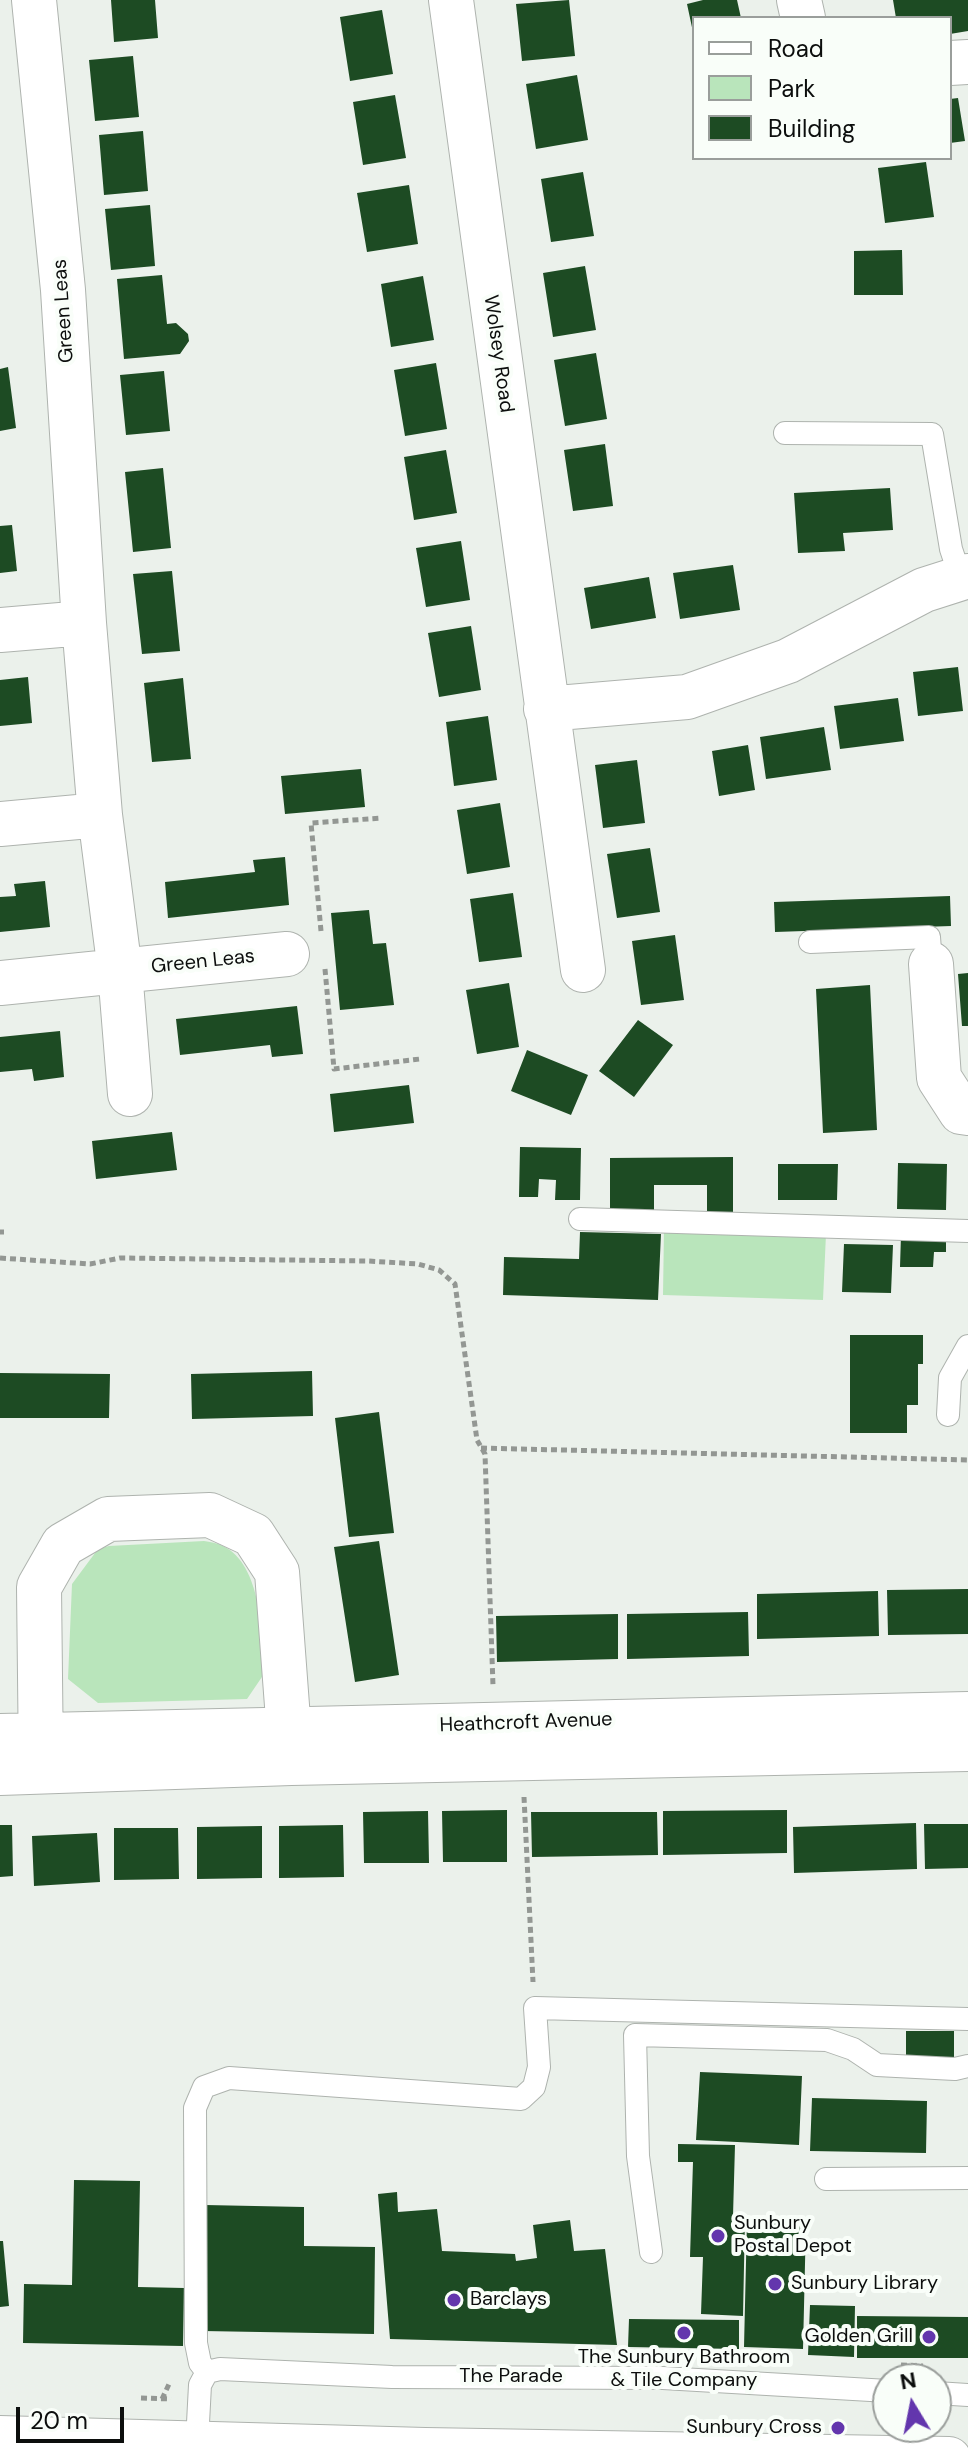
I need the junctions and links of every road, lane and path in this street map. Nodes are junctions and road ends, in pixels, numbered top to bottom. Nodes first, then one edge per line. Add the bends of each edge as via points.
1 (34, 0) edge
2 (451, 0) edge
3 (785, 433) dead end
4 (964, 578) edge
5 (84, 623) junction
6 (0, 630) edge
7 (546, 709) junction
8 (100, 815) junction
9 (382, 818) dead end
10 (0, 824) edge
11 (810, 942) dead end
12 (311, 951) junction
13 (931, 964) joint
14 (583, 970) dead end
15 (120, 971) junction
16 (0, 983) edge
17 (420, 1059) dead end
18 (130, 1094) dead end
19 (968, 1113) edge
20 (580, 1219) dead end
21 (968, 1231) edge
22 (0, 1258) edge
23 (968, 1346) edge
24 (948, 1415) dead end
25 (481, 1448) junction
26 (968, 1460) edge
27 (968, 1714) edge
28 (494, 1724) junction
29 (765, 1736) junction
30 (290, 1747) junction
31 (968, 1749) edge
32 (20, 1754) edge
33 (522, 1760) junction
34 (535, 2008) junction
35 (968, 2019) edge
36 (968, 2066) edge
37 (968, 2178) edge
38 (826, 2179) dead end
39 (651, 2252) dead end
40 (207, 2372) junction
41 (872, 2390) edge
42 (0, 2438) edge
43 (197, 2442) junction
44 (425, 2454) edge
45 (949, 2459) edge

1 - 5 main road, Green Leas via 63,290
2 - 7 main road, Wolsey Road
3 - 4 lane via 932,434 951,549
4 - 7 main road via 924,590 788,661 687,697
5 - 6 main road
5 - 8 main road, Green Leas
7 - 14 main road, Wolsey Road
8 - 10 main road
8 - 15 main road, Green Leas
9 - 12 path via 311,823
11 - 13 lane via 929,937
12 - 15 main road, Green Leas
12 - 17 path via 334,1069
13 - 19 main road via 939,1078 961,1112
15 - 16 main road, Green Leas
15 - 18 main road, Green Leas
20 - 21 lane
22 - 25 path via 90,1264 120,1258 368,1261 439,1270 455,1284
23 - 24 lane via 950,1378
25 - 26 path
25 - 28 path
27 - 29 main road, Heathcroft Avenue
28 - 29 main road, Heathcroft Avenue
28 - 30 main road, Heathcroft Avenue
29 - 31 main road, Heathcroft Avenue
29 - 33 main road, Heathcroft Avenue
30 - 32 main road, Heathcroft Avenue
30 - 32 main road, Heathcroft Avenue via 277,1572 253,1535 210,1515 108,1519 63,1545 39,1587
30 - 33 main road, Heathcroft Avenue
33 - 34 path
34 - 35 lane
34 - 40 lane via 539,2067 534,2087 521,2099 229,2078 204,2087 195,2108 195,2253 196,2343
36 - 39 lane via 877,2065 827,2040 635,2035 638,2156
37 - 38 lane
40 - 41 lane, The Parade via 663,2378
40 - 43 lane via 200,2385
42 - 43 main road
43 - 44 main road
44 - 45 main road

